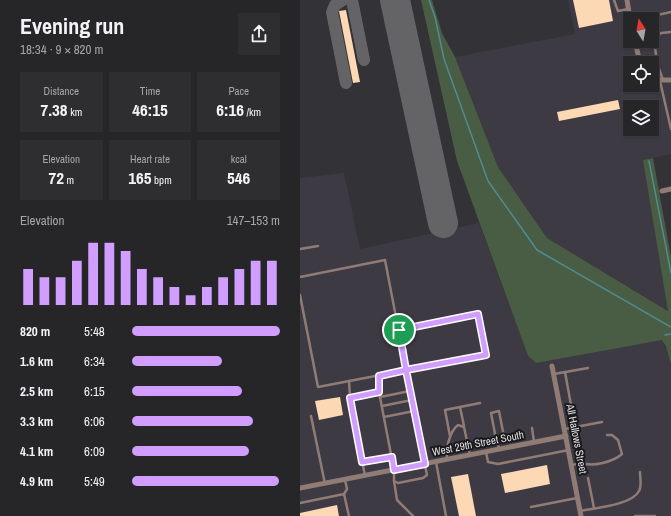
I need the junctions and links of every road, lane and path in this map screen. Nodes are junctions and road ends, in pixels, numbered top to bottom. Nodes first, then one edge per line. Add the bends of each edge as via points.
1 (614, 0) edge
2 (627, 0) edge
3 (628, 9) junction
4 (629, 12) edge
5 (671, 12) edge
6 (659, 15) edge
7 (671, 32) edge
8 (659, 35) edge
9 (655, 48) edge
10 (659, 79) edge
11 (662, 80) junction
12 (671, 80) edge
13 (671, 129) edge
14 (671, 189) edge
15 (662, 191) dead end
16 (318, 246) dead end
17 (300, 249) edge
18 (300, 277) edge
19 (300, 295) edge
20 (399, 330) junction
21 (552, 366) dead end
22 (588, 368) dead end
23 (406, 370) junction
24 (565, 372) junction
25 (554, 374) junction
26 (379, 376) junction
27 (349, 381) junction
28 (410, 391) junction
29 (379, 392) junction
30 (380, 397) junction
31 (350, 398) junction
32 (412, 400) junction
33 (480, 403) dead end
34 (382, 406) junction
35 (460, 407) junction
36 (414, 412) junction
37 (311, 416) dead end
38 (384, 417) junction
39 (602, 422) dead end
40 (464, 427) junction
41 (575, 427) junction
42 (532, 428) dead end
43 (565, 429) junction
44 (607, 434) dead end
45 (566, 436) junction
46 (577, 436) dead end
47 (451, 438) junction
48 (497, 439) junction
49 (534, 442) junction
50 (499, 449) junction
51 (568, 450) junction
52 (486, 452) junction
53 (470, 455) junction
54 (392, 457) junction
55 (448, 459) junction
56 (362, 462) junction
57 (436, 462) junction
58 (582, 463) junction
59 (425, 464) junction
60 (571, 465) junction
61 (394, 470) junction
62 (640, 472) dead end
63 (365, 476) junction
64 (588, 478) dead end
65 (345, 480) junction
66 (394, 481) junction
67 (325, 484) junction
68 (300, 488) edge
69 (344, 494) junction
70 (578, 498) junction
71 (300, 503) edge
72 (531, 507) dead end
73 (594, 508) junction
74 (580, 514) edge
75 (349, 516) edge
76 (413, 516) edge
77 (446, 516) edge
78 (635, 516) edge
79 (655, 516) edge

1 - 3 lane via 618,11
2 - 3 street
3 - 4 street
5 - 6 lane
7 - 8 lane
9 - 11 lane
10 - 11 street
11 - 12 street
11 - 13 lane
14 - 15 street
16 - 17 lane
18 - 20 lane via 385,260
19 - 27 lane via 318,387
20 - 23 lane
20 - 23 lane via 478,314 486,355
21 - 25 street, All Hallows Street
22 - 24 lane
23 - 26 lane
23 - 28 lane
24 - 25 lane
24 - 41 lane
25 - 43 street, All Hallows Street
26 - 27 lane
26 - 29 lane
27 - 31 lane
28 - 30 lane
28 - 32 lane
29 - 30 lane
29 - 31 lane
30 - 34 lane
31 - 56 lane
32 - 34 lane
32 - 36 lane
33 - 35 lane
34 - 38 lane
35 - 40 lane
35 - 47 lane via 445,410
36 - 38 lane
36 - 59 lane
37 - 67 lane
38 - 54 lane
39 - 41 lane
40 - 47 lane via 461,424 456,426
40 - 53 lane
41 - 43 lane
42 - 49 lane
43 - 45 street, All Hallows Street
44 - 58 lane via 612,434 618,440 622,454 617,459 588,465
45 - 49 street, West 29th Street South
45 - 51 street, All Hallows Street
46 - 58 lane
47 - 55 lane via 446,452
48 - 48 lane via 504,437 499,411 491,413
48 - 50 lane
49 - 50 street, West 29th Street South
50 - 52 street, West 29th Street South
51 - 52 lane via 498,464 488,462
51 - 60 street, All Hallows Street
52 - 53 street, West 29th Street South
53 - 55 street, West 29th Street South
54 - 56 lane
54 - 61 lane
55 - 57 street, West 29th Street South
56 - 63 lane
57 - 59 street, West 29th Street South
57 - 77 lane
58 - 60 lane
59 - 61 street, West 29th Street South
59 - 66 lane via 427,475 423,478 398,483
60 - 70 street, All Hallows Street
61 - 63 street, West 29th Street South
61 - 66 lane
62 - 73 lane via 639,491 632,498
63 - 65 street, West 29th Street South
64 - 73 lane
65 - 67 street, West 29th Street South
65 - 69 lane via 347,489
66 - 76 lane via 396,500
67 - 68 street, West 29th Street South
69 - 71 lane
69 - 75 lane
70 - 72 lane
70 - 74 street, All Hallows Street
73 - 74 lane
78 - 79 lane

